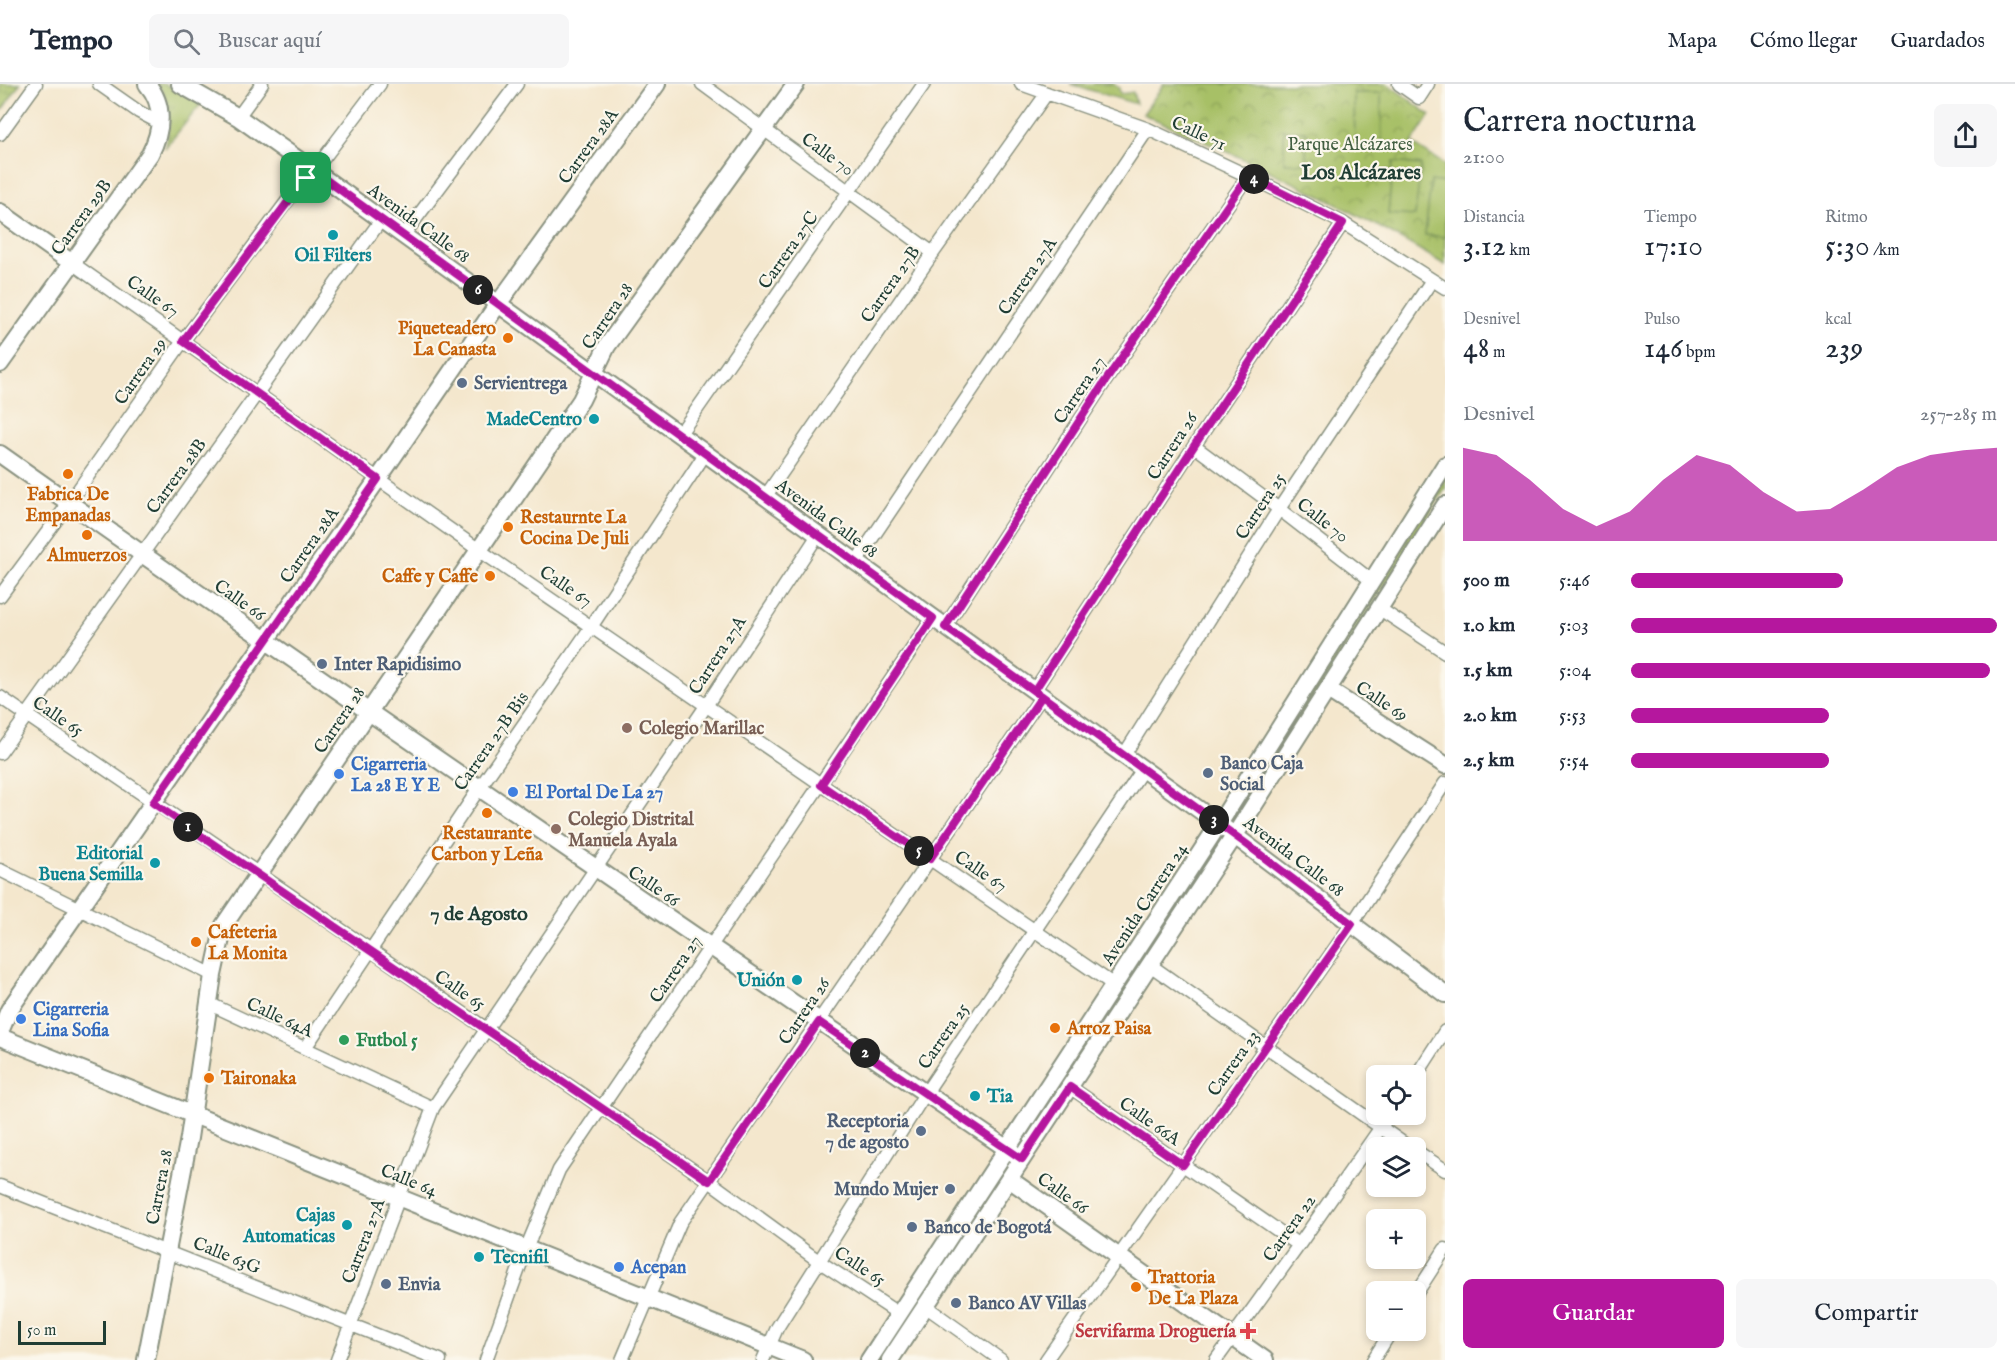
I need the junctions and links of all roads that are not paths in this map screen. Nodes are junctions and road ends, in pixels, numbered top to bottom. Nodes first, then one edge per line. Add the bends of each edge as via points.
1 (36, 84) edge
2 (99, 84) edge
3 (147, 84) edge
4 (180, 84) edge
5 (202, 84) edge
6 (262, 84) edge
7 (380, 84) edge
8 (517, 84) edge
9 (657, 84) edge
10 (702, 84) edge
11 (796, 84) edge
12 (924, 84) edge
13 (1021, 84) edge
14 (1399, 84) edge
15 (1428, 84) edge
16 (1047, 93) junction
17 (238, 117) junction
18 (160, 123) junction
19 (763, 129) junction
20 (1148, 129) junction
21 (0, 134) edge
22 (314, 171) junction
23 (1248, 176) junction
24 (850, 192) junction
25 (0, 212) edge
26 (381, 220) junction
27 (1343, 223) junction
28 (403, 236) junction
29 (933, 253) junction
30 (72, 263) junction
31 (1432, 280) junction
32 (1445, 288) edge
33 (498, 304) junction
34 (183, 341) junction
35 (0, 364) edge
36 (594, 373) junction
37 (257, 394) junction
38 (680, 435) junction
39 (1194, 446) junction
40 (0, 454) edge
41 (705, 454) junction
42 (1445, 465) edge
43 (378, 479) junction
44 (765, 497) junction
45 (69, 503) junction
46 (1280, 508) junction
47 (1442, 516) edge
48 (818, 535) junction
49 (479, 550) junction
50 (142, 555) junction
51 (856, 562) junction
52 (1372, 581) junction
53 (0, 596) edge
54 (1380, 609) junction
55 (939, 622) junction
56 (591, 627) junction
57 (265, 642) junction
58 (1445, 652) edge
59 (1328, 690) junction
60 (1038, 693) junction
61 (0, 697) edge
62 (706, 706) junction
63 (368, 713) junction
64 (27, 717) junction
65 (0, 753) edge
66 (1124, 755) junction
67 (1445, 765) edge
68 (1143, 769) junction
69 (1445, 783) edge
70 (821, 785) junction
71 (479, 789) junction
72 (153, 803) junction
73 (1220, 824) junction
74 (1235, 835) junction
75 (930, 859) junction
76 (594, 868) junction
77 (0, 870) edge
78 (258, 874) junction
79 (80, 909) junction
80 (1352, 924) junction
81 (1035, 931) junction
82 (710, 948) junction
83 (370, 950) junction
84 (1150, 965) junction
85 (213, 975) junction
86 (1114, 985) junction
87 (1445, 994) edge
88 (210, 1004) junction
89 (819, 1022) junction
90 (486, 1029) junction
91 (1445, 1031) edge
92 (0, 1032) edge
93 (0, 1037) edge
94 (1266, 1046) junction
95 (305, 1048) junction
96 (1423, 1065) edge
97 (1070, 1087) junction
98 (926, 1094) junction
99 (433, 1108) junction
100 (602, 1108) junction
101 (192, 1114) junction
102 (1382, 1125) edge
103 (1380, 1128) junction
104 (1394, 1137) edge
105 (1007, 1149) junction
106 (1426, 1158) edge
107 (1022, 1159) junction
108 (1183, 1165) junction
109 (1445, 1170) edge
110 (1009, 1179) junction
111 (709, 1181) junction
112 (0, 1186) edge
113 (399, 1197) junction
114 (1299, 1245) junction
115 (526, 1249) junction
116 (1445, 1249) edge
117 (167, 1250) junction
118 (1118, 1257) junction
119 (820, 1262) junction
120 (1424, 1281) edge
121 (649, 1298) junction
122 (925, 1306) junction
123 (899, 1314) junction
124 (350, 1324) junction
125 (1233, 1337) junction
126 (1385, 1341) edge
127 (766, 1353) edge
128 (146, 1360) edge
129 (337, 1360) edge
130 (440, 1360) edge
131 (486, 1360) edge
132 (622, 1360) edge
133 (803, 1360) edge
134 (869, 1360) edge
135 (890, 1360) edge
136 (1001, 1360) edge
137 (1046, 1360) edge
138 (1216, 1360) edge
139 (1265, 1360) edge
140 (1373, 1360) edge

1 - 21 street
2 - 18 street
3 - 18 main road via 157,101
4 - 17 main road, Avenida Calle 68
5 - 17 main road
6 - 17 street
7 - 22 street, Carrera 29
8 - 28 street
9 - 33 main road, Carrera 28A
10 - 19 street, Calle 70
11 - 19 main road, Carrera 28
12 - 24 street, Carrera 27C
13 - 16 street, Calle 71
14 - 15 street via 1419,98
16 - 20 street, Calle 71
16 - 29 street, Carrera 27B
17 - 22 main road, Avenida Calle 68
18 - 30 main road, Carrera 29B via 150,154
19 - 24 street, Calle 70
19 - 36 main road, Carrera 28 via 607,346
20 - 23 street, Calle 71
20 - 51 street, Carrera 27A
22 - 26 main road, Avenida Calle 68
22 - 34 street, Carrera 29 via 300,184
23 - 27 street, Calle 71
23 - 55 street, Carrera 27
24 - 29 street, Calle 70
24 - 38 street, Carrera 27C
25 - 30 main road, Calle 67
26 - 28 main road, Avenida Calle 68
26 - 37 street, Carrera 28B
27 - 31 street, Calle 71
27 - 39 street, Carrera 26
28 - 33 main road, Avenida Calle 68
29 - 44 street, Carrera 27B
30 - 34 street, Calle 67
30 - 35 main road, Carrera 29B
31 - 32 street, Calle 71
31 - 46 street, Carrera 25
33 - 36 main road, Avenida Calle 68
33 - 43 main road, Carrera 28A
34 - 37 street, Calle 67
34 - 45 street, Carrera 29
36 - 38 main road, Avenida Calle 68
36 - 49 main road, Carrera 28 via 581,400
37 - 43 street, Calle 67
37 - 50 street, Carrera 28B
38 - 41 main road, Avenida Calle 68
39 - 46 street, Calle 70
39 - 60 street, Carrera 26
40 - 45 main road, Calle 66
41 - 44 main road, Avenida Calle 68
41 - 56 street, Carrera 27B Bis
42 - 52 main road, Avenida Carrera 24
43 - 49 street, Calle 67
43 - 57 main road, Carrera 28A
44 - 48 main road, Avenida Calle 68
45 - 50 main road, Calle 66
45 - 53 street, Carrera 29
46 - 52 street, Calle 70
46 - 66 street, Carrera 25
47 - 54 main road
48 - 51 main road, Avenida Calle 68
48 - 62 street, Carrera 27A
49 - 56 street, Calle 67
49 - 63 main road, Carrera 28
50 - 57 main road, Calle 66
50 - 64 street, Carrera 28B
51 - 55 main road, Avenida Calle 68
52 - 73 main road, Avenida Carrera 24
54 - 58 street
54 - 59 main road
55 - 60 main road, Avenida Calle 68
55 - 70 street, Carrera 27
56 - 62 street, Calle 67
56 - 71 street, Carrera 27B Bis
57 - 63 main road, Calle 66
57 - 72 main road, Carrera 28A
59 - 67 main road, Calle 69
59 - 74 main road
60 - 66 main road, Avenida Calle 68
60 - 75 street, Carrera 26
61 - 64 street, Calle 65
62 - 70 street, Calle 67
62 - 76 street, Carrera 27A
63 - 71 main road, Calle 66
63 - 78 main road, Carrera 28
64 - 65 street, Carrera 28B
64 - 72 street, Calle 65
66 - 68 main road, Avenida Calle 68
68 - 73 main road, Avenida Calle 68
68 - 81 street, Carrera 25
69 - 80 street, Carrera 23
70 - 75 street, Calle 67
70 - 82 street, Carrera 27
71 - 76 main road, Calle 66
71 - 83 street, Carrera 27B Bis
72 - 78 street, Calle 65
72 - 79 main road, Carrera 28A
73 - 74 main road, Avenida Calle 68
73 - 86 main road, Avenida Carrera 24
74 - 80 main road, Avenida Calle 68
74 - 84 main road
75 - 81 street, Calle 67
75 - 89 street, Carrera 26
76 - 82 main road, Calle 66
76 - 90 street, Carrera 27A
77 - 79 street
78 - 83 street, Calle 65
78 - 85 main road, Carrera 28 via 224,925
79 - 85 street
79 - 92 main road, Carrera 28A via 9,1010
80 - 87 main road, Avenida Calle 68
80 - 94 street, Carrera 23
81 - 86 street, Calle 67
81 - 98 street, Carrera 25
82 - 89 main road, Calle 66
82 - 100 street, Carrera 27
83 - 90 street, Calle 65
83 - 95 street, Carrera 27B Bis
84 - 94 street
84 - 97 main road
85 - 88 main road, Carrera 28
86 - 105 main road, Avenida Carrera 24
88 - 95 street, Calle 64A
88 - 101 main road, Carrera 28
89 - 98 main road, Calle 66
89 - 111 street, Carrera 26
90 - 99 street, Carrera 27A
90 - 100 street, Calle 65
91 - 96 street
93 - 101 main road, Calle 64
94 - 103 street
94 - 108 street, Carrera 23
95 - 99 street, Calle 64A
97 - 107 main road
97 - 108 street, Calle 66A
98 - 105 main road, Calle 66
98 - 119 street, Carrera 25
99 - 113 street, Carrera 27A
100 - 111 street, Calle 65
100 - 115 street, Carrera 27 via 559,1170
101 - 113 main road, Calle 64
101 - 117 main road, Carrera 28
102 - 103 street, Carrera 22
103 - 104 street
103 - 114 street, Carrera 22
105 - 107 main road
105 - 110 main road, Calle 66
105 - 123 main road, Avenida Carrera 24
106 - 109 street
107 - 110 main road
108 - 114 street, Calle 66A
108 - 118 street, Carrera 23
110 - 118 main road, Calle 66
110 - 122 main road
111 - 119 street, Calle 65
111 - 121 street, Carrera 26 via 680,1223
112 - 117 street, Calle 63G
113 - 115 main road, Calle 64
113 - 124 street, Carrera 27A
114 - 125 street, Carrera 22
115 - 121 main road, Calle 64
115 - 131 street, Carrera 27
116 - 120 street
117 - 124 street, Calle 63G
117 - 128 main road, Carrera 28
118 - 125 main road, Calle 66
118 - 137 street, Carrera 23
119 - 123 street, Calle 65
119 - 127 street, Carrera 25 via 777,1328
121 - 127 main road, Calle 64
121 - 132 street, Carrera 26
122 - 135 main road
122 - 136 street
123 - 134 main road, Avenida Carrera 24
124 - 129 street, Carrera 27A
124 - 130 street, Calle 63G
125 - 138 street, Carrera 22
125 - 139 main road, Calle 66
126 - 140 street
127 - 133 main road, Calle 64

